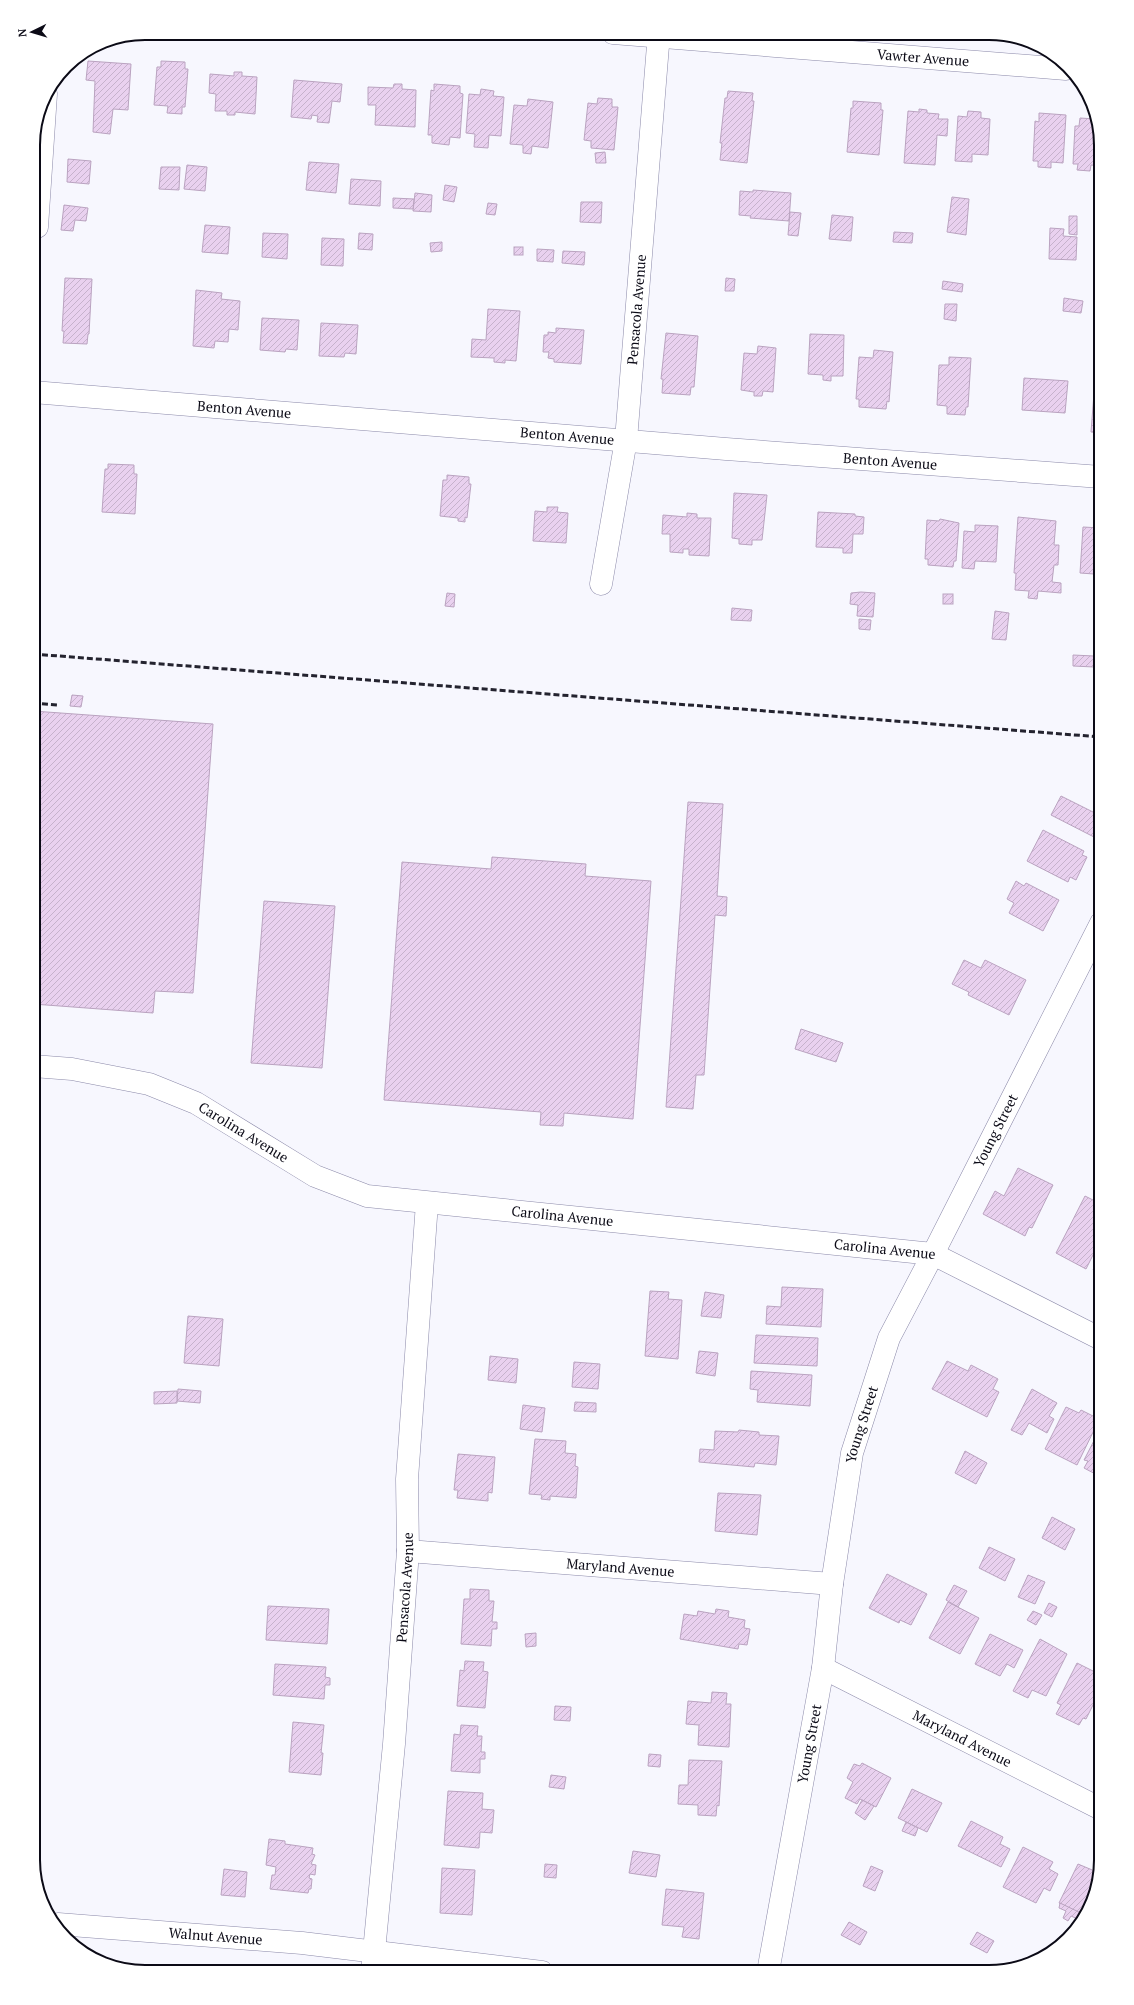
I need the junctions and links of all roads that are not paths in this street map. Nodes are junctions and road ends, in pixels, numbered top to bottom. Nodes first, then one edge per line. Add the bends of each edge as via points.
1 (659, 40) edge
2 (721, 40) edge
3 (1059, 67) edge
4 (44, 117) edge
5 (40, 182) edge
6 (40, 393) edge
7 (626, 440) junction
8 (1094, 476) edge
9 (601, 584) dead end
10 (1094, 937) edge
11 (40, 1067) edge
12 (427, 1202) junction
13 (933, 1254) junction
14 (1094, 1335) edge
15 (408, 1551) junction
16 (832, 1584) junction
17 (823, 1668) junction
18 (1094, 1805) edge
19 (63, 1924) edge
20 (372, 1961) edge
21 (434, 1965) edge
22 (769, 1965) edge

1 - 7 street, Pensacola Avenue
2 - 3 street, Vawter Avenue
4 - 5 street
6 - 7 street, Benton Avenue
7 - 8 street, Benton Avenue
7 - 9 street, Pensacola Avenue
10 - 13 street, Young Street
11 - 12 street, Carolina Avenue via 72,1069 144,1082 196,1103 315,1176 367,1196
12 - 13 street, Carolina Avenue
12 - 15 street, Pensacola Avenue via 407,1479
13 - 14 street, Carolina Avenue
13 - 16 street, Young Street via 888,1338 852,1453
15 - 16 street, Maryland Avenue
15 - 20 street, Pensacola Avenue via 394,1744
16 - 17 street, Young Street
17 - 18 street, Maryland Avenue
17 - 22 street, Young Street
19 - 20 street, Walnut Avenue via 294,1942
20 - 21 street, Walnut Avenue

